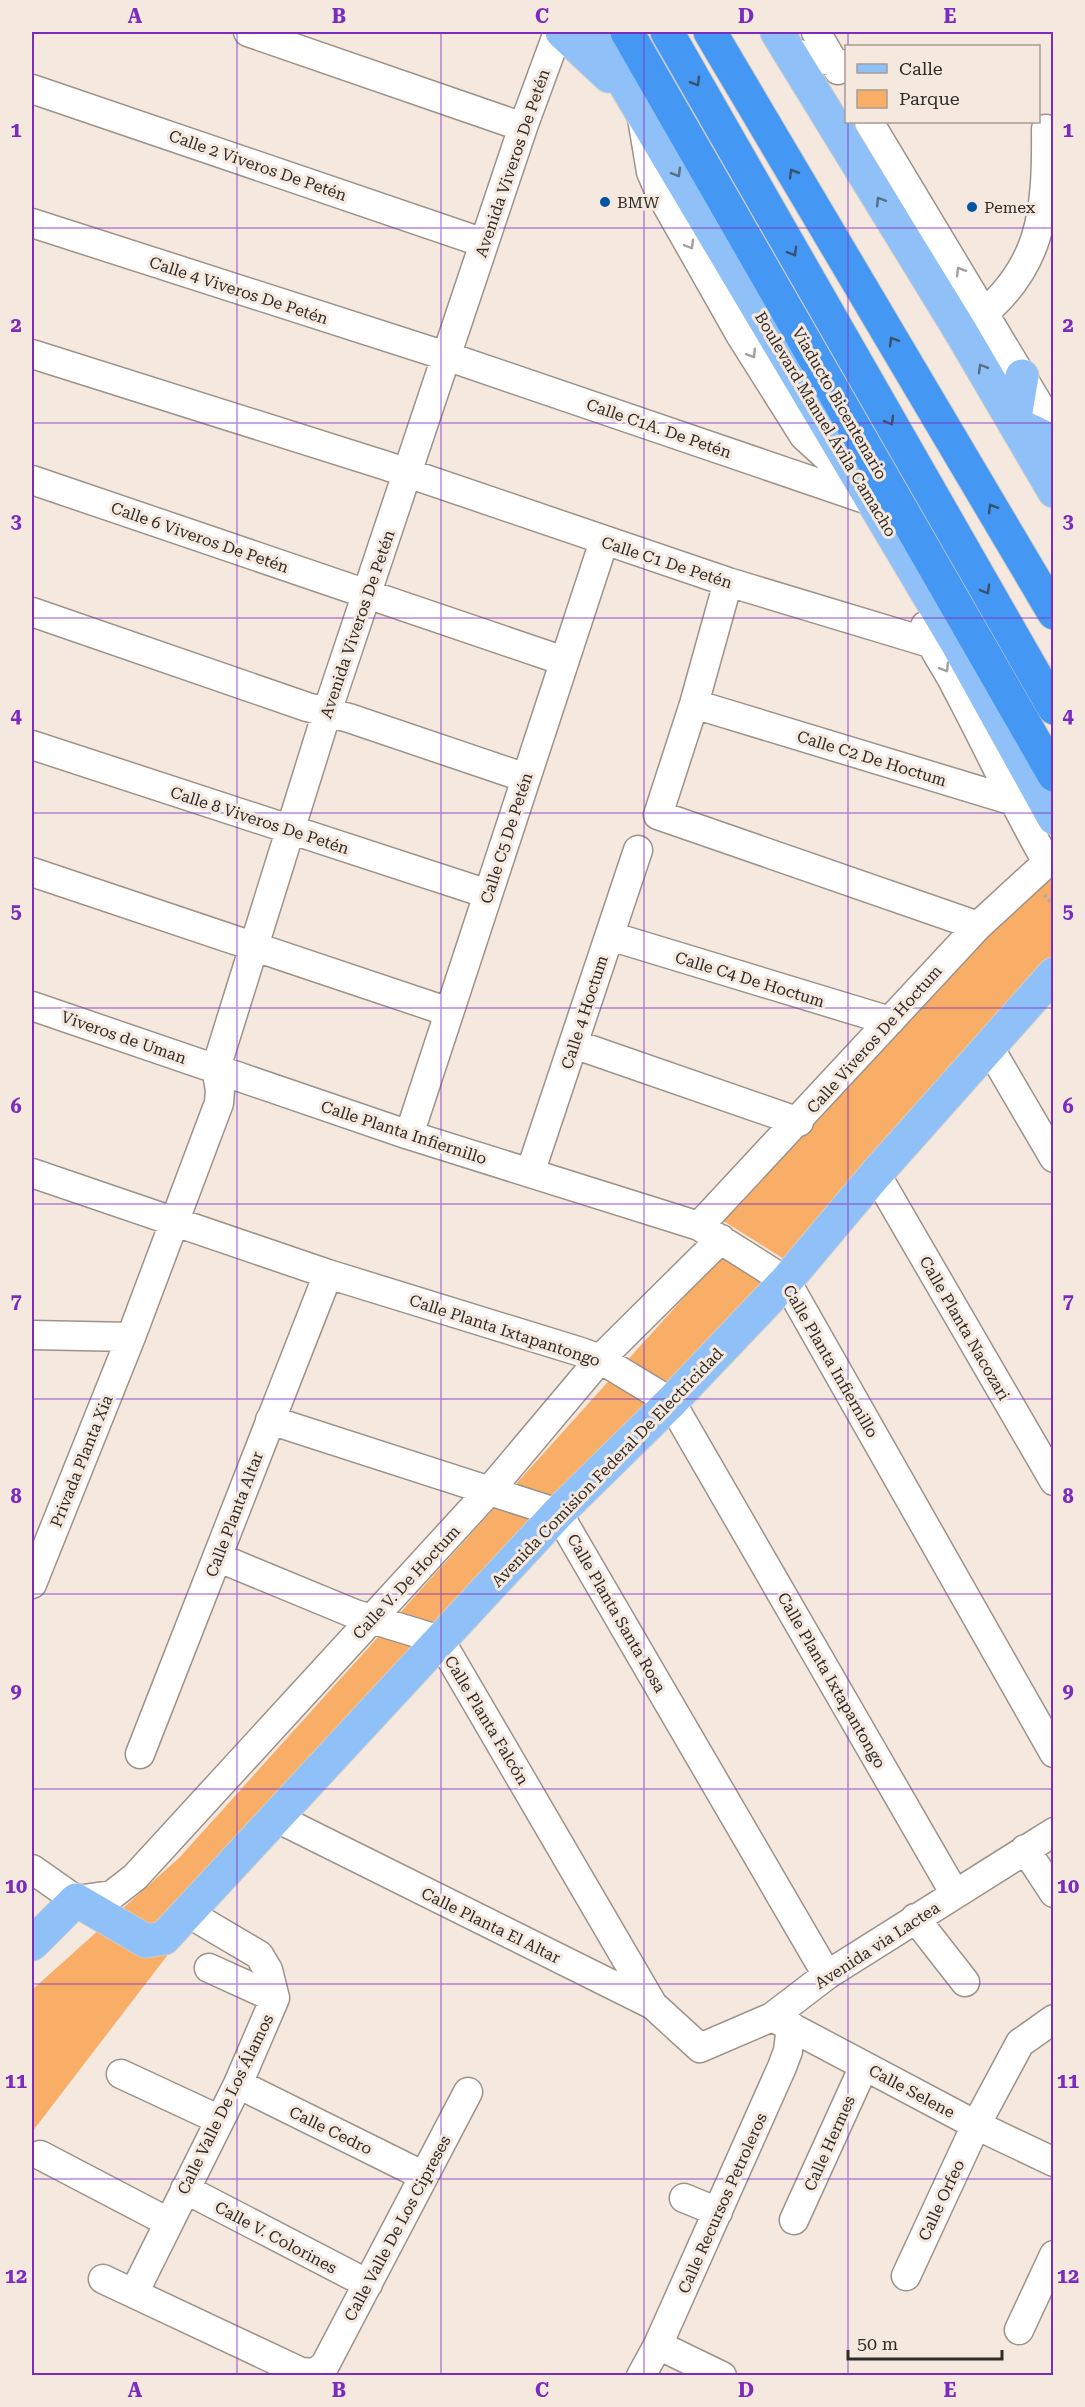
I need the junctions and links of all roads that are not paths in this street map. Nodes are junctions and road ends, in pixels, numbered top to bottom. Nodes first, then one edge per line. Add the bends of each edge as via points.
1 (248, 32) edge
2 (560, 32) edge
3 (594, 32) edge
4 (627, 32) edge
5 (667, 32) edge
6 (710, 32) edge
7 (816, 32) edge
8 (782, 41) edge
9 (839, 63) edge
10 (845, 82) edge
11 (32, 89) edge
12 (636, 104) junction
13 (870, 123) edge
14 (523, 128) junction
15 (1041, 128) edge
16 (32, 223) edge
17 (484, 243) junction
18 (973, 322) junction
19 (32, 354) edge
20 (446, 356) junction
21 (1022, 376) junction
22 (1014, 423) junction
23 (1053, 430) edge
24 (1053, 442) edge
25 (407, 473) junction
26 (32, 480) edge
27 (1053, 491) edge
28 (869, 497) junction
29 (604, 541) junction
30 (905, 555) junction
31 (728, 582) junction
32 (369, 594) junction
33 (32, 612) edge
34 (1053, 613) edge
35 (930, 643) junction
36 (564, 661) junction
37 (694, 704) junction
38 (1053, 708) edge
39 (327, 712) junction
40 (32, 745) edge
41 (1053, 775) edge
42 (526, 778) junction
43 (1012, 802) junction
44 (1052, 815) edge
45 (289, 830) junction
46 (638, 850) dead end
47 (1050, 859) edge
48 (32, 872) edge
49 (488, 894) junction
50 (978, 926) junction
51 (610, 936) junction
52 (254, 945) junction
53 (1053, 974) edge
54 (32, 1006) edge
55 (449, 1012) junction
56 (890, 1021) junction
57 (574, 1044) junction
58 (989, 1047) junction
59 (216, 1068) junction
60 (799, 1122) junction
61 (409, 1135) junction
62 (1053, 1158) edge
63 (32, 1173) edge
64 (530, 1173) junction
65 (876, 1174) junction
66 (175, 1219) junction
67 (710, 1233) junction
68 (328, 1274) junction
69 (786, 1281) junction
70 (32, 1335) edge
71 (130, 1337) junction
72 (600, 1359) junction
73 (671, 1402) junction
74 (270, 1420) junction
75 (1053, 1481) edge
76 (489, 1491) junction
77 (558, 1513) junction
78 (217, 1557) junction
79 (32, 1584) edge
80 (372, 1619) junction
81 (440, 1640) junction
82 (1053, 1753) edge
83 (140, 1754) dead end
84 (275, 1817) junction
85 (1053, 1832) edge
86 (1025, 1849) junction
87 (32, 1869) edge
88 (1053, 1893) edge
89 (955, 1894) junction
90 (76, 1900) junction
91 (188, 1913) junction
92 (915, 1918) junction
93 (32, 1944) edge
94 (209, 1968) dead end
95 (827, 1975) junction
96 (965, 1982) dead end
97 (275, 1998) junction
98 (653, 2005) junction
99 (1053, 2019) edge
100 (781, 2022) junction
101 (697, 2047) joint
102 (864, 2066) junction
103 (121, 2074) dead end
104 (238, 2084) junction
105 (468, 2091) dead end
106 (220, 2120) junction
107 (976, 2125) junction
108 (40, 2155) dead end
109 (1053, 2162) edge
110 (424, 2176) junction
111 (185, 2189) junction
112 (684, 2198) dead end
113 (718, 2212) junction
114 (794, 2220) dead end
115 (168, 2222) junction
116 (1053, 2255) edge
117 (906, 2276) dead end
118 (103, 2279) dead end
119 (368, 2284) junction
120 (134, 2293) junction
121 (1019, 2330) dead end
122 (658, 2345) junction
123 (641, 2376) edge
124 (722, 2376) edge

1 - 14 street
2 - 12 main road
2 - 14 street, Avenida Viveros De Petén
3 - 12 main road, Boulevard Manuel Ávila Camacho
4 - 41 highway, Viaducto Bicentenario
5 -> 38 highway
34 -> 6 highway
7 - 9 street
8 - 9 street
18 -> 8 main road
9 - 10 street
11 - 17 street, Calle 2 Viveros De Petén
12 -> 28 main road, Boulevard Manuel Ávila Camacho via 734,296
18 -> 13 street
14 - 17 street, Avenida Viveros De Petén
15 - 18 street via 1047,176 1040,223 1021,274 1007,293
16 - 20 street, Calle 4 Viveros De Petén
17 - 20 street, Avenida Viveros De Petén
18 - 21 street
22 -> 18 main road
19 - 25 street
20 - 25 street, Avenida Viveros De Petén
20 - 28 street, Calle C1A. De Petén
21 - 22 main road
21 - 23 street
22 - 24 main road
22 - 27 main road
25 - 29 street, Calle C1 De Petén
25 - 32 street, Avenida Viveros De Petén
26 - 32 street, Calle 6 Viveros De Petén
28 - 30 main road, Boulevard Manuel Ávila Camacho
29 - 31 street, Calle C1 De Petén
29 - 36 street, Calle C5 De Petén
30 - 35 street
30 - 44 main road, Boulevard Manuel Ávila Camacho
31 - 35 street, Calle C1 De Petén
31 - 37 street
32 - 36 street
32 - 39 street, Avenida Viveros De Petén
33 - 39 street
35 -> 43 street via 956,684
36 - 42 street, Calle C5 De Petén
37 - 43 street, Calle C2 De Hoctum
37 - 50 street via 657,812 660,818
39 - 42 street
39 - 45 street, Avenida Viveros De Petén
40 - 45 street, Calle 8 Viveros De Petén
42 - 49 street, Calle C5 De Petén
43 - 44 street, Calle C2 De Hoctum
43 - 47 street
45 - 49 street, Calle 8 Viveros De Petén
45 - 52 street, Avenida Viveros De Petén
46 - 51 street, Calle 4 Hoctum
47 - 50 street, Calle Viveros De Hoctum
48 - 52 street
49 - 55 street, Calle C5 De Petén
50 - 56 street, Calle Viveros De Hoctum
51 - 56 street, Calle C4 De Hoctum
51 - 57 street, Calle 4 Hoctum
52 - 55 street
52 - 59 street, Avenida Viveros De Petén
53 - 58 main road, Avenida Comision Federal De Electricidad
54 - 59 street, Viveros de Uman
55 - 61 street, Calle C5 De Petén
56 - 60 street, Calle Viveros De Hoctum
57 - 60 street
57 - 64 street, Calle 4 Hoctum
58 - 62 street
58 - 65 main road, Avenida Comision Federal De Electricidad
59 - 61 street, Calle Planta Infiernillo
59 - 66 street, Avenida Viveros De Petén via 219,1103
60 - 67 street, Calle Viveros De Hoctum
61 - 64 street, Calle Planta Infiernillo
63 - 66 street, Calle Planta Ixtapantongo
64 - 67 street, Calle Planta Infiernillo
65 - 69 main road, Avenida Comision Federal De Electricidad
65 - 75 street, Calle Planta Nacozari
66 - 68 street, Calle Planta Ixtapantongo
66 - 71 street, Privada Planta Xia
67 - 69 street, Calle Planta Infiernillo
67 - 72 street, Calle V. De Hoctum
68 - 72 street, Calle Planta Ixtapantongo
68 - 74 street, Calle Planta Altar
69 - 73 main road, Avenida Comision Federal De Electricidad
69 - 82 street, Calle Planta Infiernillo
70 - 71 street
71 - 79 street, Privada Planta Xia
72 - 73 street, Calle Planta Ixtapantongo
72 - 76 street, Calle V. De Hoctum
73 - 77 main road, Avenida Comision Federal De Electricidad
73 - 89 street, Calle Planta Ixtapantongo
74 - 76 street
74 - 78 street, Calle Planta Altar
76 - 77 street
76 - 80 street, Calle V. De Hoctum
77 - 81 main road, Avenida Comision Federal De Electricidad
77 - 95 street, Calle Planta Santa Rosa
78 - 80 street, Calle Planta Falcón
78 - 83 street, Calle Planta Altar
80 - 81 street, Calle Planta Falcón
80 - 90 street, Calle V. De Hoctum via 135,1877 112,1895
81 - 84 main road, Avenida Comision Federal De Electricidad
81 - 98 street, Calle Planta Falcón
84 - 91 main road, Avenida Comision Federal De Electricidad
84 - 98 street, Calle Planta El Altar
85 - 86 street, Avenida via Lactea
86 - 88 street
86 - 89 street, Avenida via Lactea
87 - 90 street
89 - 92 street, Avenida via Lactea
90 - 91 main road, Avenida Comision Federal De Electricidad via 146,1941 164,1938
90 - 93 main road
91 - 97 street, Calle Valle De Los Álamos via 259,1955 268,1970
92 - 95 street, Avenida via Lactea
92 - 96 street
94 - 97 street
95 - 100 street, Avenida via Lactea
97 - 104 street, Calle Valle De Los Álamos
98 - 101 street, Calle Planta El Altar
99 - 107 street via 1020,2043
100 - 101 street, Avenida via Lactea
100 - 102 street, Calle Selene
100 - 113 street, Calle Recursos Petroleros via 788,2050
102 - 107 street, Calle Selene
102 - 114 street, Calle Hermes
103 - 106 street
104 - 106 street, Calle Valle De Los Álamos
104 - 110 street, Calle Cedro
105 - 110 street, Calle Valle De Los Cipreses
106 - 111 street, Calle Valle De Los Álamos
107 - 109 street, Calle Selene
107 - 117 street, Calle Orfeo
108 - 115 street
110 - 119 street, Calle Valle De Los Cipreses
111 - 115 street, Calle Valle De Los Álamos
111 - 119 street, Calle V. Colorines
112 - 113 street
113 - 122 street, Calle Recursos Petroleros
115 - 120 street, Calle Valle De Los Álamos
116 - 121 street
118 - 120 street
119 - 120 street, Calle Valle De Los Cipreses via 325,2365 315,2373 301,2372
122 - 123 street, Calle Recursos Petroleros
122 - 124 street

